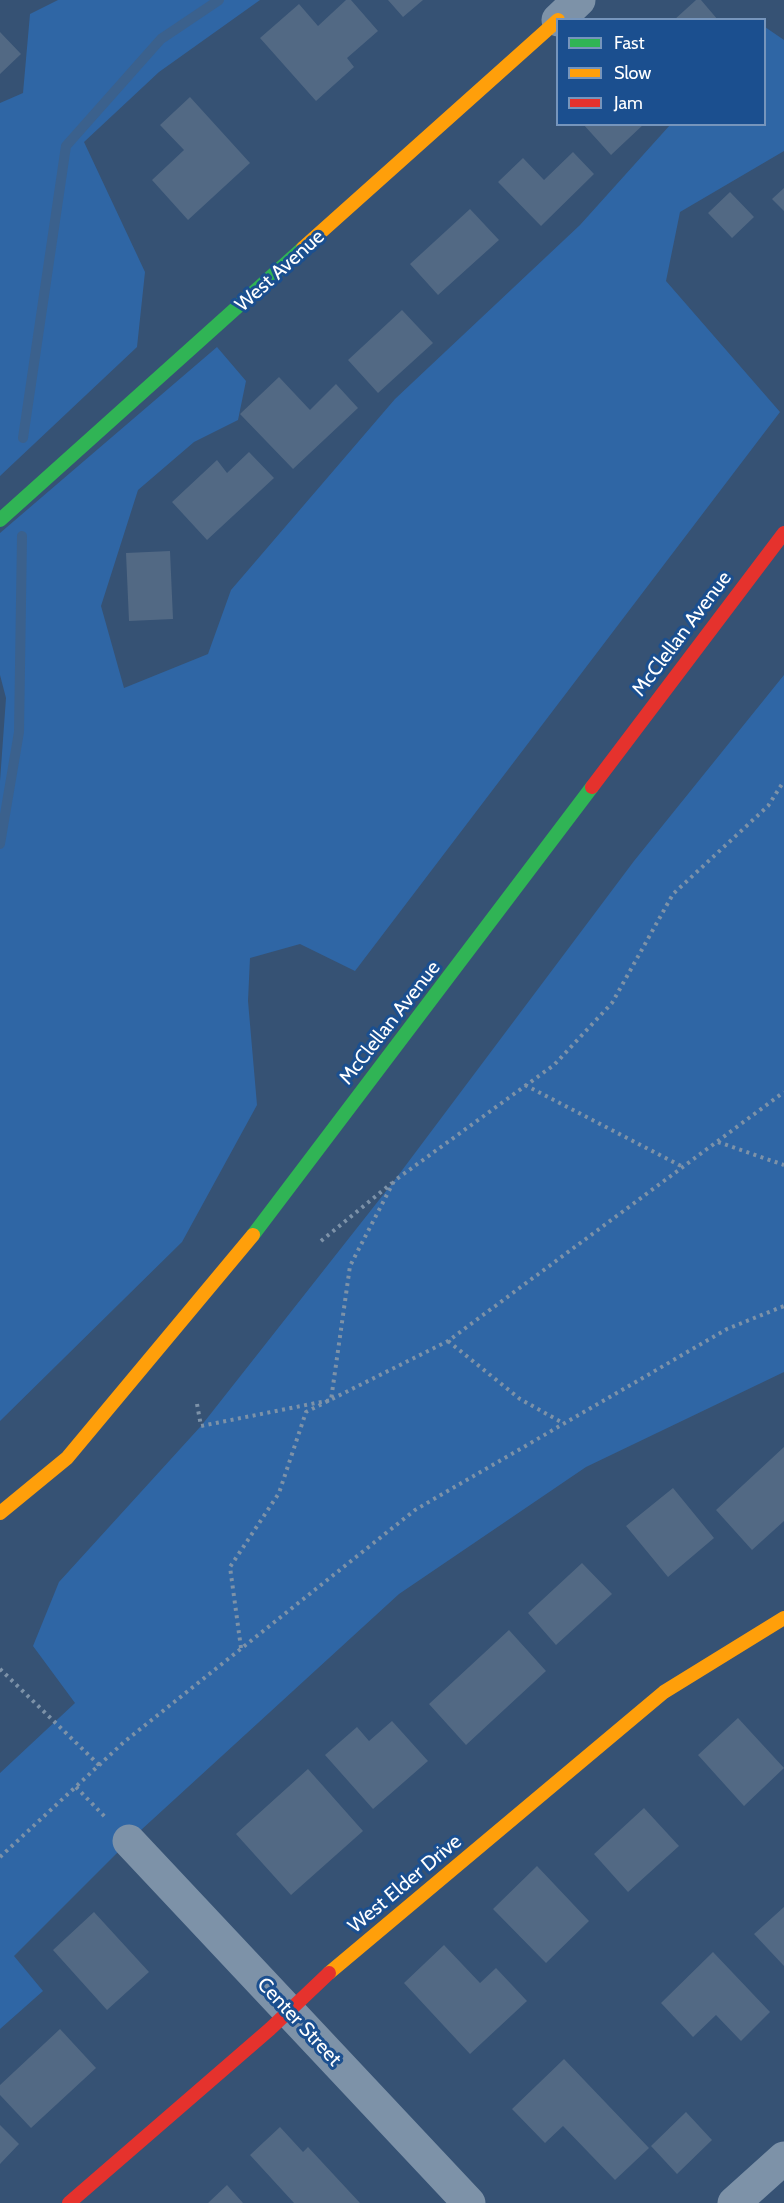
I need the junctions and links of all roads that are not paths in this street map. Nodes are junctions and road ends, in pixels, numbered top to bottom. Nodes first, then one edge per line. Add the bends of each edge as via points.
1 (579, 0) edge
2 (560, 18) edge
3 (556, 22) edge
4 (0, 520) edge
5 (784, 533) edge
6 (0, 1513) edge
7 (784, 1618) edge
8 (129, 1842) road end
9 (289, 2011) junction
10 (784, 2158) edge
11 (69, 2203) edge
12 (469, 2203) edge
13 (734, 2203) edge

1 - 2 street, West Avenue
3 - 4 street, West Avenue
5 - 6 street, McClellan Avenue via 256,1231 67,1458
7 - 9 street, West Elder Drive via 664,1692 317,1983
8 - 9 street, Center Street
9 - 11 street, West Elder Drive
9 - 12 street, Center Street
10 - 13 street

